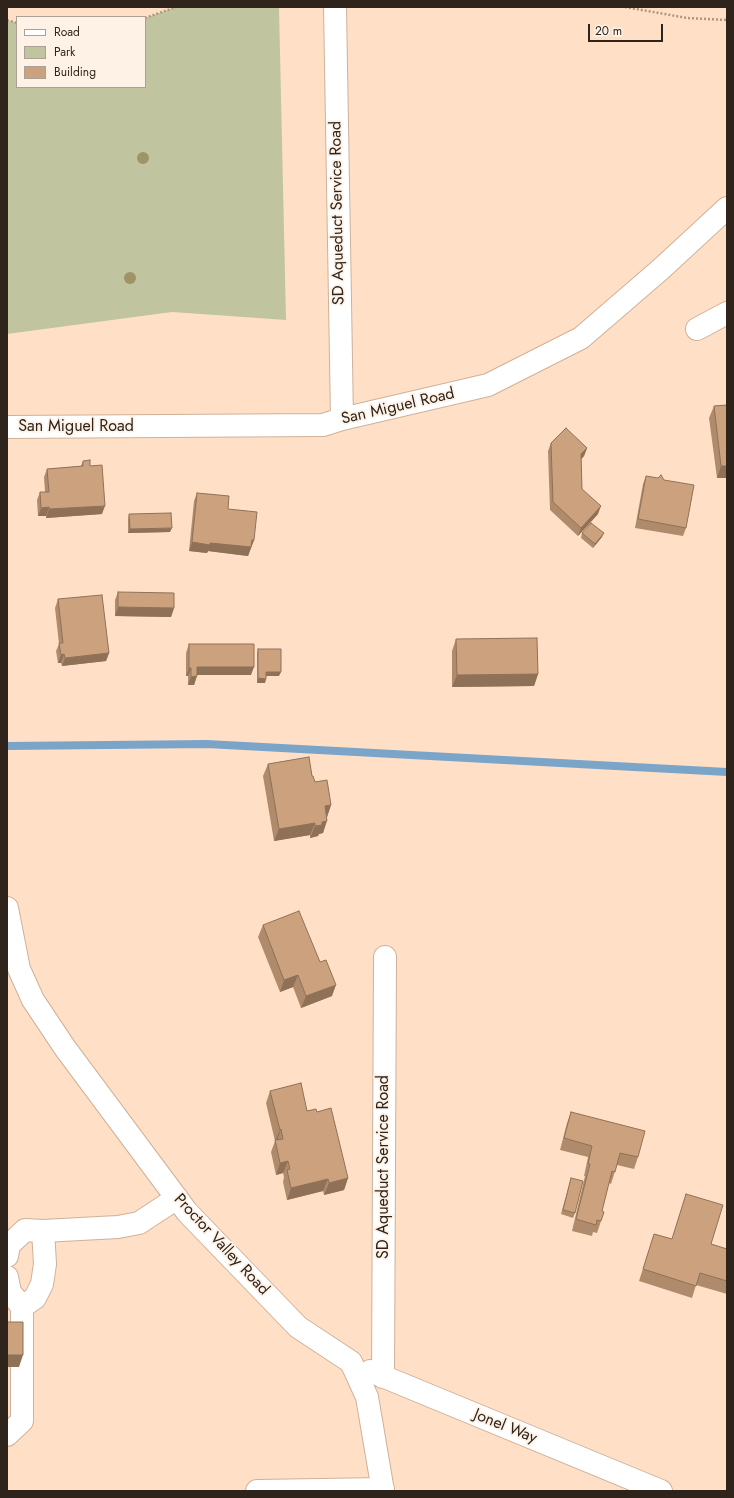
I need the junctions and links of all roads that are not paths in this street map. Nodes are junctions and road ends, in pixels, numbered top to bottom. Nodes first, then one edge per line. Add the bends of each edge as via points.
1 (335, 7) edge
2 (727, 208) edge
3 (727, 313) edge
4 (697, 329) dead end
5 (342, 419) junction
6 (7, 427) edge
7 (7, 908) edge
8 (386, 957) dead end
9 (177, 1198) junction
10 (43, 1231) junction
11 (7, 1256) edge
12 (7, 1277) edge
13 (22, 1307) junction
14 (351, 1362) junction
15 (383, 1377) junction
16 (7, 1435) edge
17 (383, 1490) edge
18 (257, 1491) edge
19 (661, 1491) edge

1 - 5 street, SD Aqueduct Service Road
2 - 5 street, San Miguel Road via 581,338 488,386
3 - 4 street
5 - 6 street, San Miguel Road via 323,425
7 - 9 street, Proctor Valley Road via 19,969 33,1000 65,1048
8 - 15 street, SD Aqueduct Service Road
9 - 10 street via 139,1224
9 - 14 street, Proctor Valley Road via 187,1212 298,1327
10 - 11 street via 25,1230 8,1245
10 - 13 street via 45,1264 42,1284 35,1298
12 - 13 street via 10,1292
13 - 16 street via 22,1421
14 - 15 street, Jonel Way
14 - 17 street via 367,1397
15 - 19 street, Jonel Way
17 - 18 street

